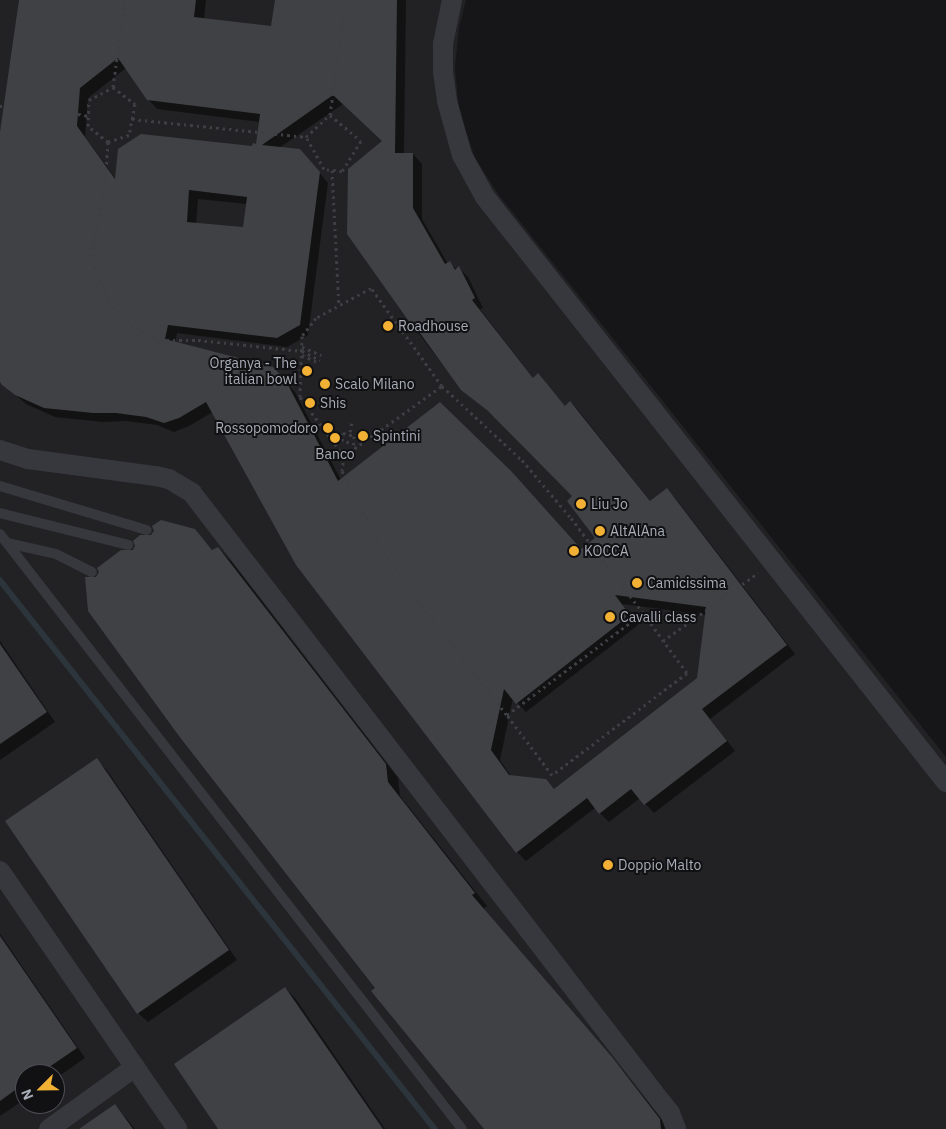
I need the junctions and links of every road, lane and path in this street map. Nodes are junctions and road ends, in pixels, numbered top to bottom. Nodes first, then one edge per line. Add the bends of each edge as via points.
1 (125, 0) edge
2 (346, 0) edge
3 (452, 0) edge
4 (112, 88) junction
5 (78, 114) dead end
6 (89, 116) junction
7 (330, 116) junction
8 (132, 119) junction
9 (306, 137) junction
10 (108, 142) junction
11 (332, 170) junction
12 (338, 306) junction
13 (302, 351) junction
14 (442, 386) junction
15 (352, 422) dead end
16 (350, 432) dead end
17 (349, 442) dead end
18 (2, 450) edge
19 (353, 450) junction
20 (344, 456) junction
21 (0, 486) edge
22 (0, 513) edge
23 (147, 530) dead end
24 (0, 534) edge
25 (7, 543) junction
26 (128, 546) dead end
27 (773, 562) junction
28 (92, 572) dead end
29 (643, 613) junction
30 (663, 641) junction
31 (507, 715) junction
32 (946, 782) edge
33 (0, 871) edge
34 (134, 1067) junction
35 (49, 1129) edge
36 (177, 1129) edge
37 (462, 1129) edge
38 (676, 1129) edge

1 - 4 path
2 - 7 path
3 - 27 street via 443,44 443,72 453,129 471,176 484,197
4 - 6 path via 89,100
4 - 8 path via 135,104
5 - 6 path
6 - 10 path via 88,126
7 - 9 path
7 - 11 path via 361,142 342,171
8 - 9 path
8 - 10 path via 129,135
9 - 11 path via 324,169
10 - 13 path via 105,181 92,247 94,267 109,300 118,311 135,328 160,340 198,340
11 - 12 path
12 - 13 path via 316,318 302,336
12 - 14 path via 372,288
13 - 13 path via 320,360
13 - 20 path via 300,397
14 - 19 path
14 - 29 path via 522,460
15 - 16 path
17 - 19 path via 342,441 343,433 354,436
18 - 38 street via 28,459 156,476 169,479 192,492 662,1103
19 - 20 path
20 - 31 path via 342,471 384,553
21 - 23 lane
22 - 26 lane
24 - 25 lane
25 - 28 lane via 56,554
25 - 37 lane
27 - 30 path
27 - 32 street
29 - 30 path
29 - 31 path
30 - 31 path via 688,673 552,775
33 - 34 street
34 - 35 street
34 - 36 street

